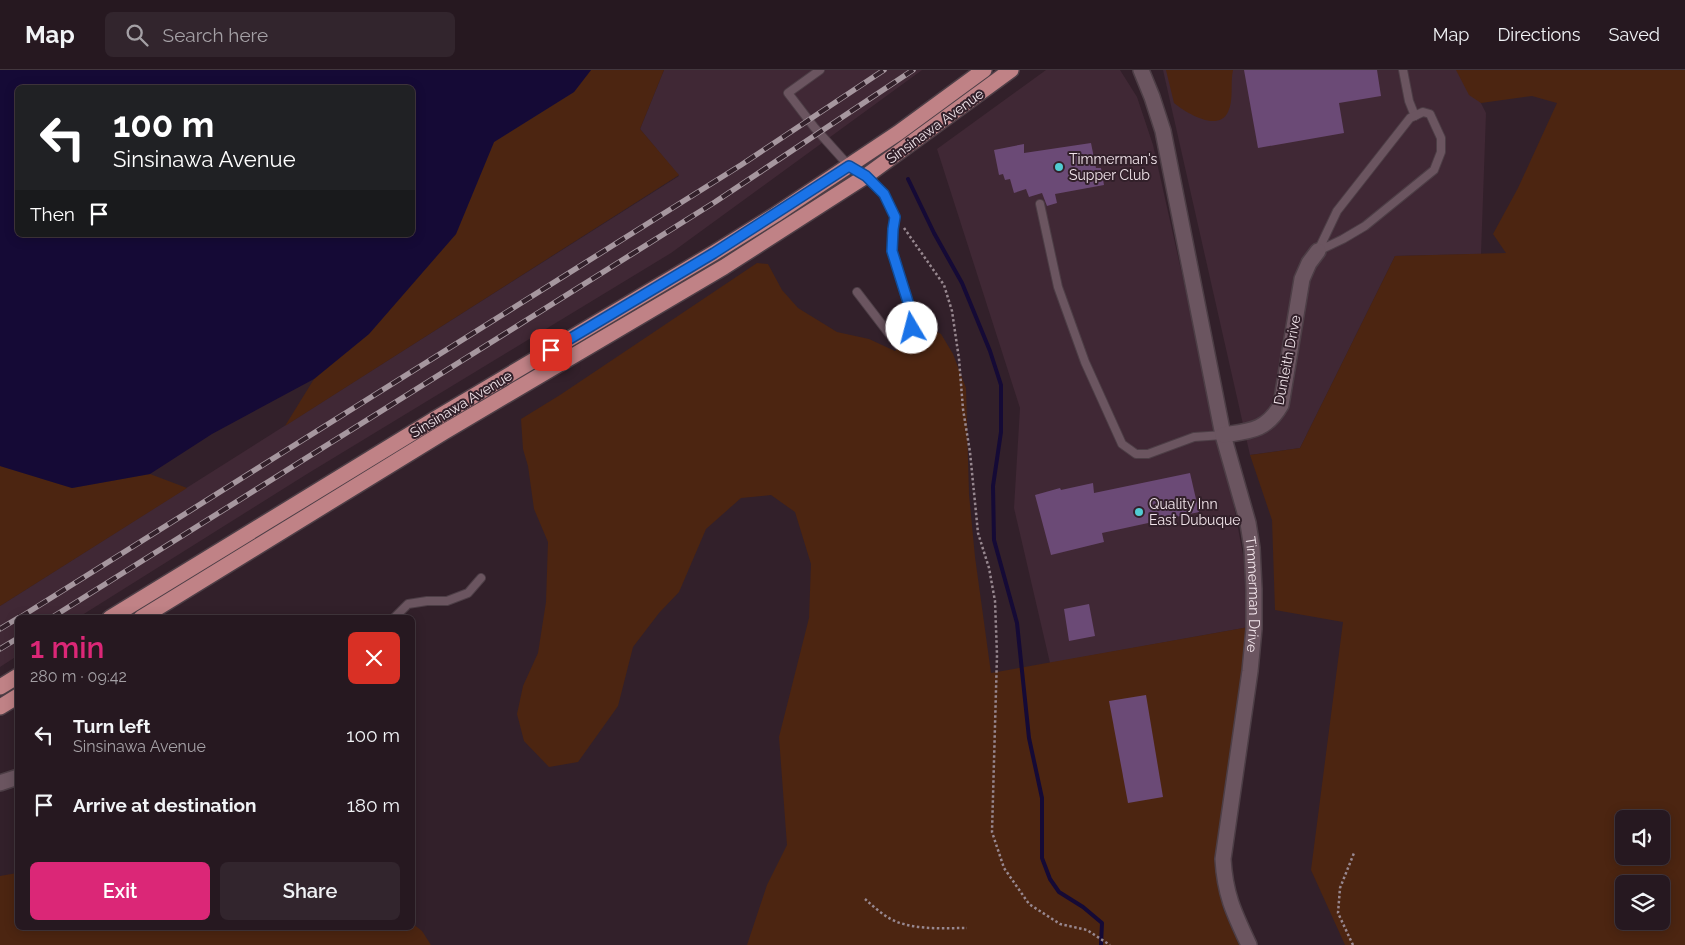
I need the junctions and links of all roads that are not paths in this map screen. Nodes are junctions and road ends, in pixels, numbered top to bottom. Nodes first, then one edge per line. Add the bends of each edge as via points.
1 (820, 70) edge
2 (984, 70) edge
3 (1011, 70) edge
4 (1141, 70) edge
5 (1403, 70) edge
6 (1414, 116) junction
7 (849, 166) junction
8 (866, 176) junction
9 (1040, 204) dead end
10 (1318, 251) junction
11 (858, 292) dead end
12 (1223, 435) junction
13 (481, 578) dead end
14 (115, 615) edge
15 (146, 615) edge
16 (397, 615) edge
17 (15, 678) edge
18 (0, 687) edge
19 (15, 698) edge
20 (0, 707) edge
21 (15, 778) edge
22 (0, 783) edge
23 (1248, 945) edge

1 - 7 lane via 788,93
2 - 7 highway, Sinsinawa Avenue
3 - 8 highway, Sinsinawa Avenue
4 - 12 street, Timmerman Drive via 1163,130
5 - 6 lane
6 - 10 lane via 1337,211
6 - 10 lane via 1423,112 1430,114 1441,138 1441,152 1434,170 1365,226
7 - 8 lane
7 - 14 highway, Sinsinawa Avenue via 714,253 435,418
8 - 11 lane via 884,194 895,217 892,251 913,318 912,328 904,336 890,334
8 - 15 highway, Sinsinawa Avenue via 724,267 435,437
9 - 12 lane via 1058,287 1085,362 1122,444 1136,454 1148,454 1194,438
10 - 12 street, Dunleith Drive via 1302,279 1281,405 1267,423 1257,429
12 - 23 street, Timmerman Drive via 1248,523 1254,589 1250,671 1223,859 1228,899
13 - 16 lane via 468,593 447,601 408,604
17 - 18 highway
19 - 20 highway
21 - 22 street

